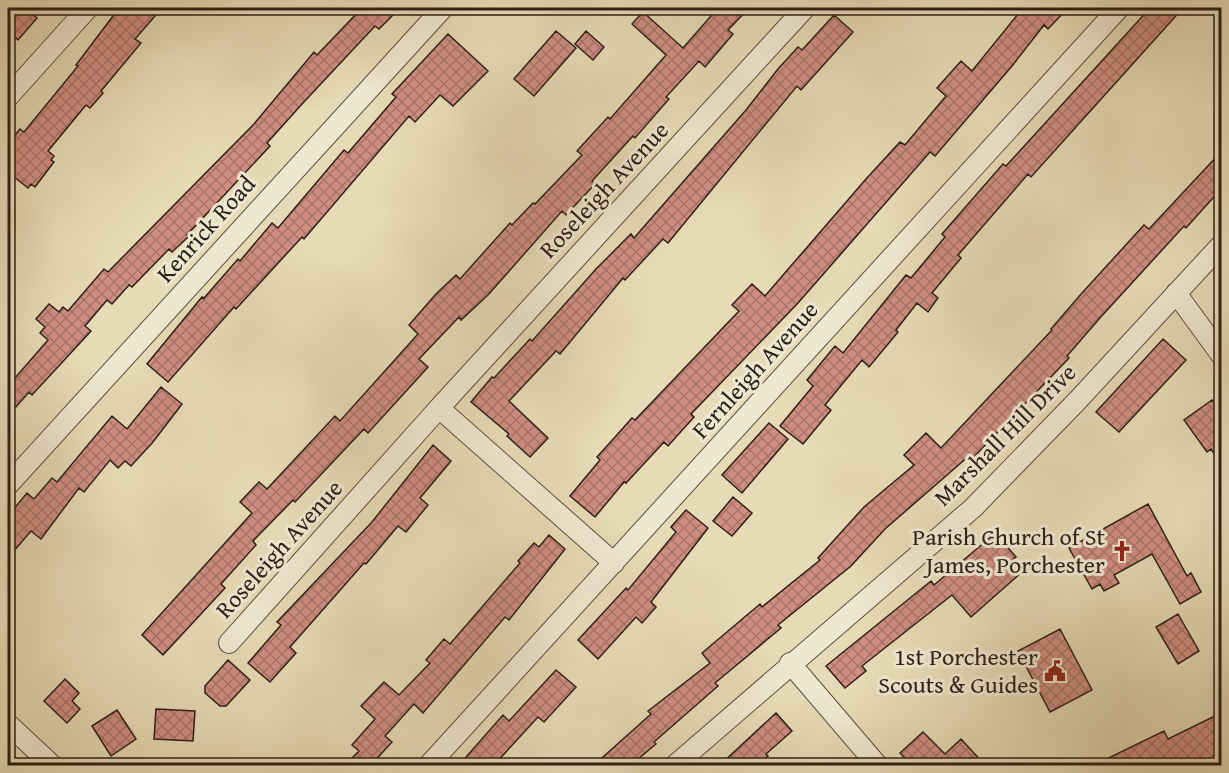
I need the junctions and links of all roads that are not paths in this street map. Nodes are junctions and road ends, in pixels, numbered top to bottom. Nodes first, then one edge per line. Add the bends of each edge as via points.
1 (88, 8) edge
2 (443, 8) edge
3 (806, 8) edge
4 (1119, 8) edge
5 (8, 97) edge
6 (1221, 244) edge
7 (1176, 293) junction
8 (1221, 356) edge
9 (439, 408) junction
10 (8, 485) edge
11 (614, 563) junction
12 (229, 644) dead end
13 (790, 663) junction
14 (8, 724) edge
15 (53, 765) edge
16 (428, 765) edge
17 (674, 765) edge
18 (878, 765) edge

1 - 5 street
2 - 10 street, Kenrick Road
3 - 9 street, Roseleigh Avenue
4 - 11 street, Fernleigh Avenue
6 - 7 street, Marshall Hill Drive
7 - 8 street
7 - 13 street, Marshall Hill Drive via 973,507
9 - 11 street
9 - 12 street, Roseleigh Avenue
11 - 16 street, Fernleigh Avenue
13 - 17 street, Marshall Hill Drive
13 - 18 street
14 - 15 street

